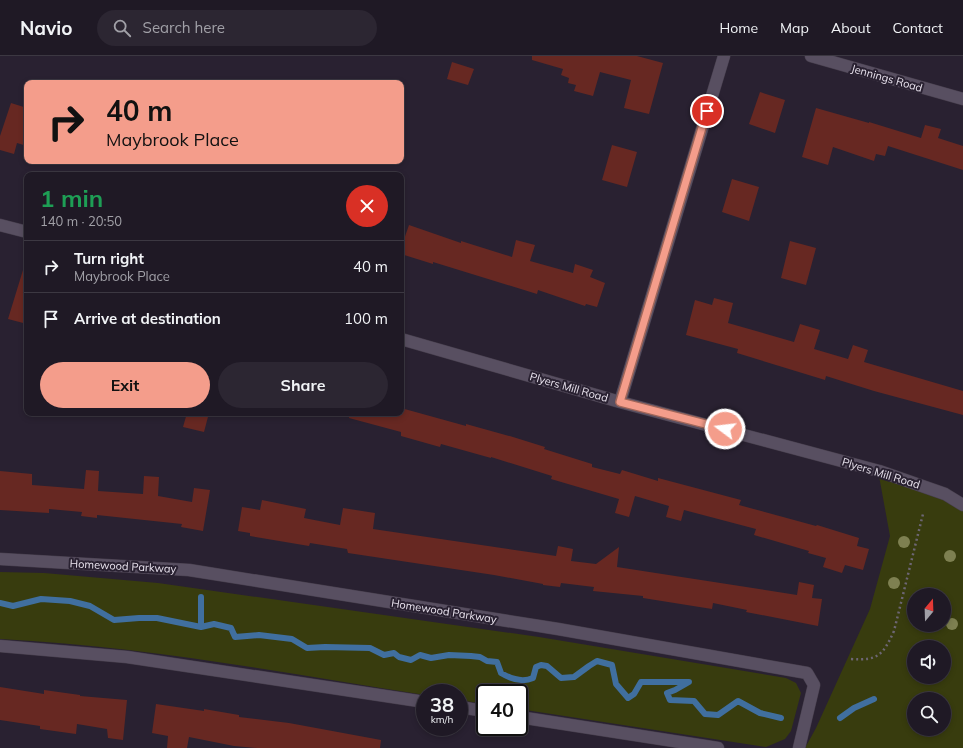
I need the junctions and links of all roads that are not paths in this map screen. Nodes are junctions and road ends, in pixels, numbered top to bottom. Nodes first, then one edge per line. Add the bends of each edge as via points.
1 (724, 56) edge
2 (811, 56) edge
3 (963, 99) edge
4 (0, 224) edge
5 (24, 231) edge
6 (404, 340) edge
7 (620, 402) junction
8 (945, 494) junction
9 (963, 495) edge
10 (963, 505) edge
11 (0, 559) edge
12 (0, 646) edge
13 (416, 701) edge
14 (528, 718) edge
15 (718, 748) edge
16 (799, 748) edge

1 - 7 street
2 - 3 street, Jennings Road
4 - 5 street
6 - 7 street, Plyers Mill Road
7 - 8 street, Plyers Mill Road via 879,471
8 - 9 street, Plyers Mill Road
8 - 10 street, Plyers Mill Road
11 - 16 street, Homewood Parkway via 189,570 558,629 807,673 814,685
12 - 13 street via 134,658
14 - 15 street

